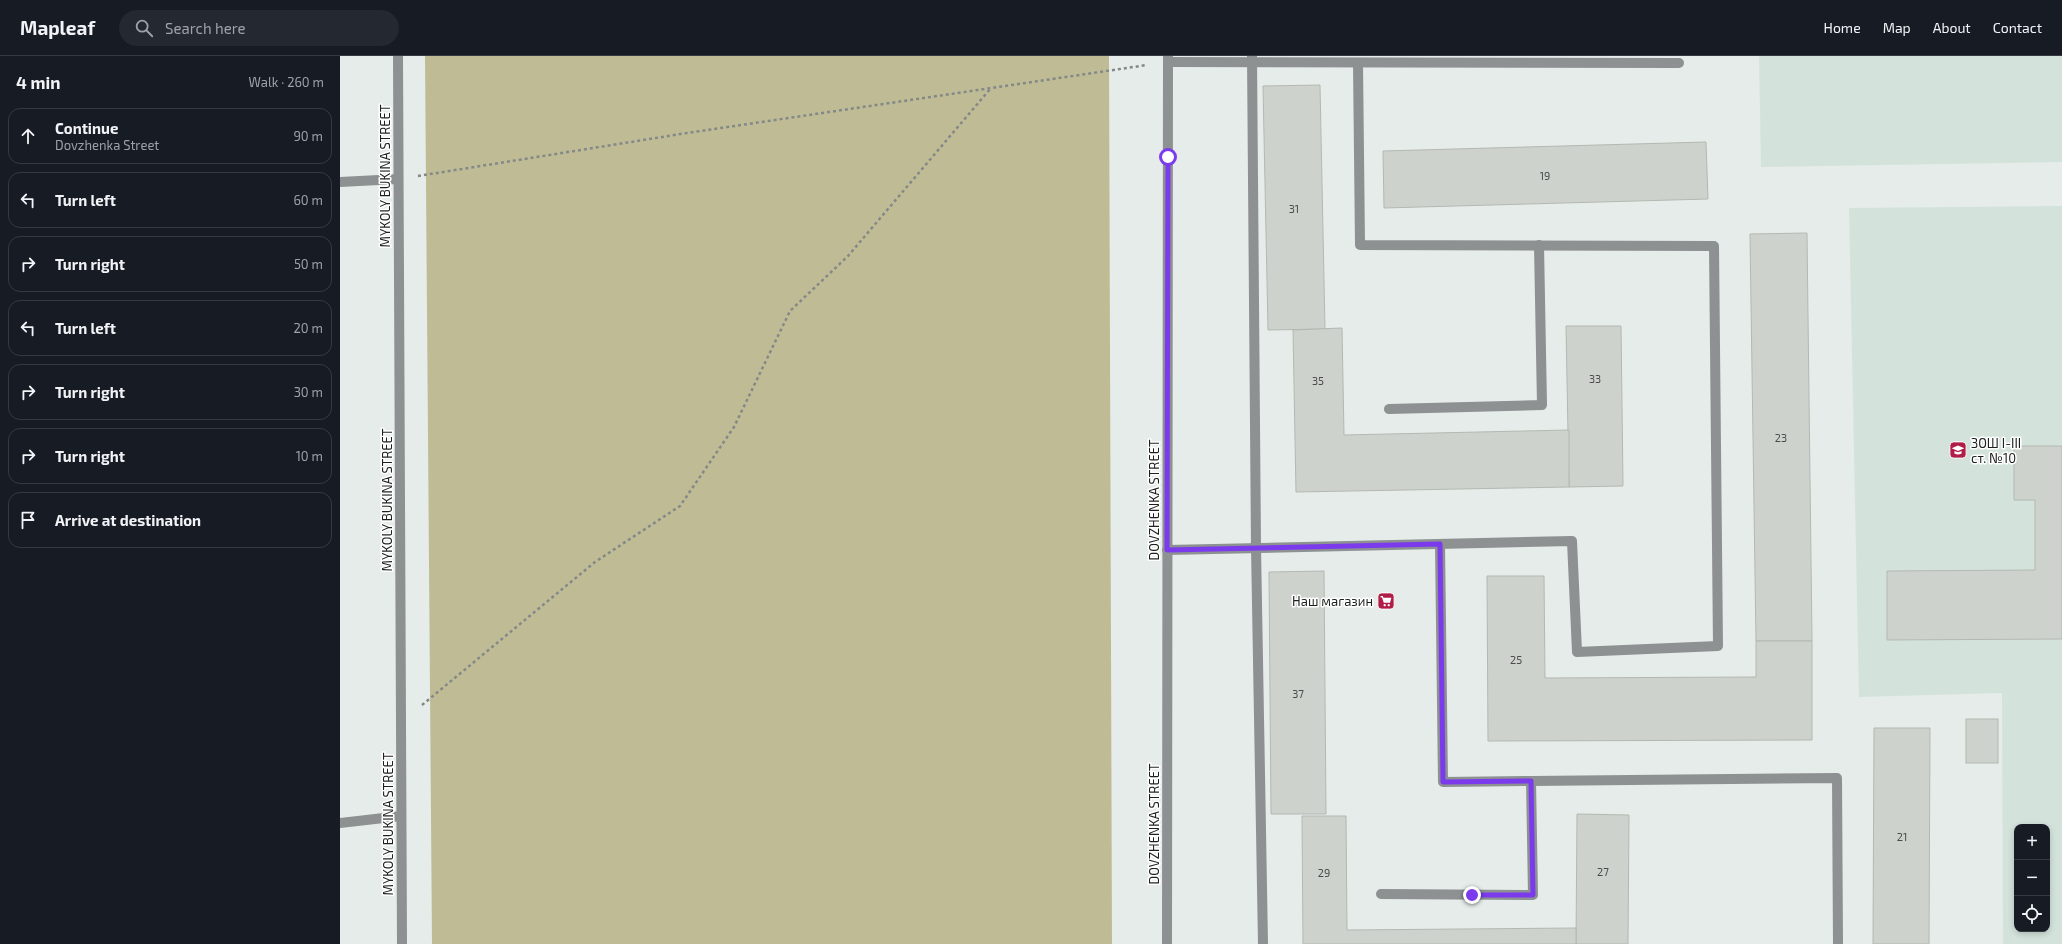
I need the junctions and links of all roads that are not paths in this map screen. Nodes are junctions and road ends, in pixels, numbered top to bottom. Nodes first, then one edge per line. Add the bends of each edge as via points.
1 (398, 56) edge
2 (1168, 59) edge
3 (1605, 59) edge
4 (1252, 60) edge
5 (1358, 63) junction
6 (1679, 63) dead end
7 (398, 179) junction
8 (340, 182) edge
9 (1539, 245) junction
10 (1390, 409) dead end
11 (1440, 544) junction
12 (1256, 547) junction
13 (1167, 550) junction
14 (1531, 781) junction
15 (401, 816) junction
16 (340, 823) edge
17 (1382, 894) dead end
18 (402, 944) edge
19 (1167, 944) edge
20 (1263, 944) edge
21 (1838, 944) edge

1 - 7 street, MYKOLY BUKINA STREET
2 - 4 street
2 - 13 street, DOVZHENKA STREET
3 - 5 street
3 - 6 street
4 - 5 street
4 - 12 street
5 - 9 street via 1360,245
7 - 8 street
7 - 15 street, MYKOLY BUKINA STREET
9 - 10 street via 1542,405
9 - 11 street via 1714,246 1718,646 1577,652 1572,541
11 - 12 street
11 - 14 street via 1443,782
12 - 13 street
12 - 20 street
13 - 19 street, DOVZHENKA STREET
14 - 17 street via 1533,895
14 - 21 street via 1837,778
15 - 16 street
15 - 18 street, MYKOLY BUKINA STREET

